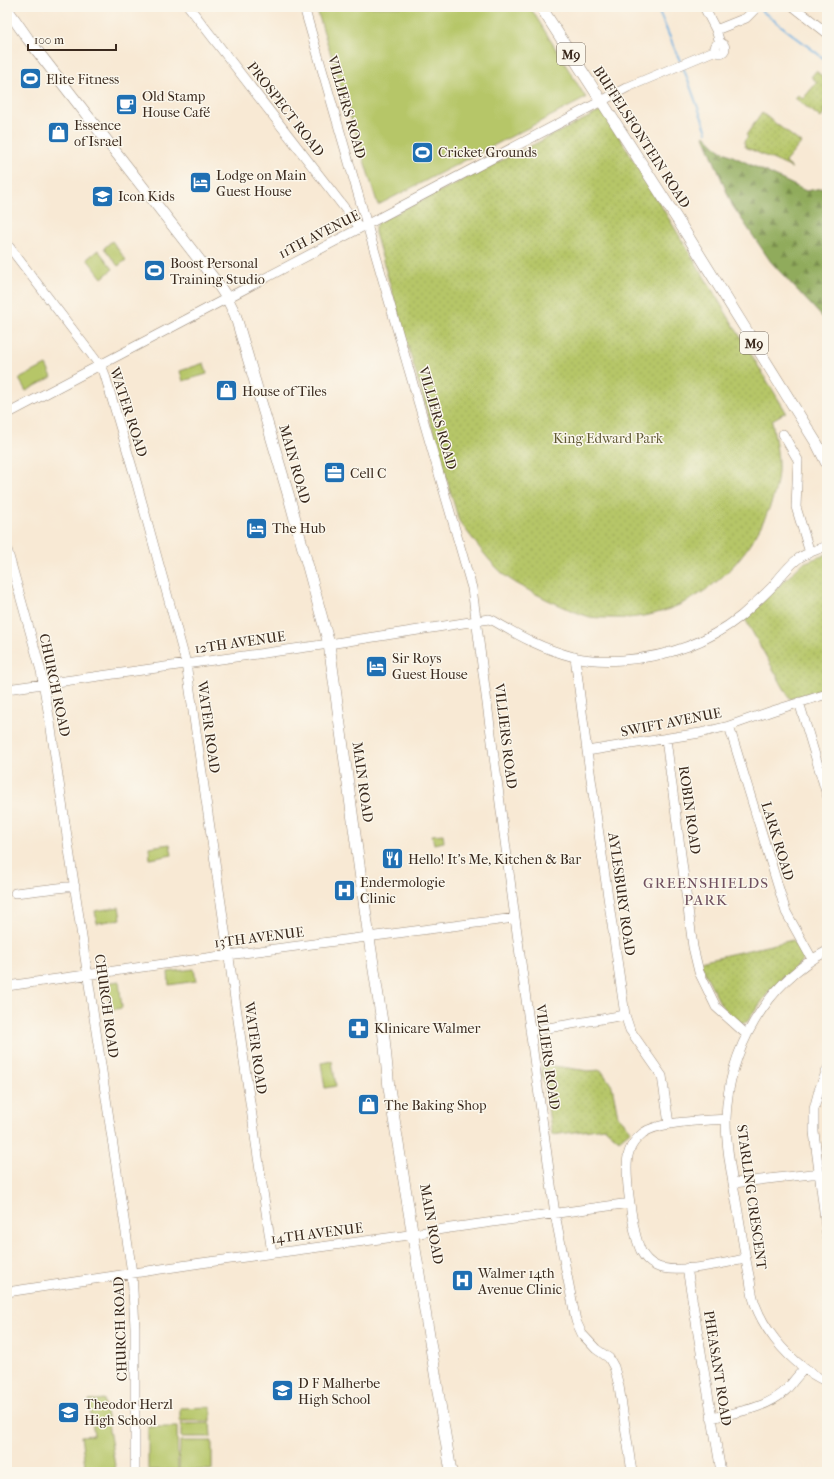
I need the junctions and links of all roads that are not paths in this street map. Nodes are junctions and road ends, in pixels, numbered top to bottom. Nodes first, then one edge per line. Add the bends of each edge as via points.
1 (189, 7) edge
2 (304, 7) edge
3 (541, 7) edge
4 (546, 7) edge
5 (704, 7) edge
6 (757, 7) edge
7 (794, 7) edge
8 (7, 9) edge
9 (7, 16) edge
10 (18, 26) junction
11 (716, 30) junction
12 (827, 33) edge
13 (604, 100) junction
14 (364, 226) junction
15 (7, 244) edge
16 (227, 298) junction
17 (100, 366) junction
18 (7, 414) edge
19 (783, 434) dead end
20 (827, 464) edge
21 (827, 546) edge
22 (7, 549) edge
23 (810, 553) junction
24 (477, 621) junction
25 (329, 644) junction
26 (575, 657) junction
27 (186, 663) junction
28 (43, 684) junction
29 (7, 689) edge
30 (827, 694) edge
31 (799, 702) junction
32 (729, 726) junction
33 (666, 739) junction
34 (587, 751) junction
35 (827, 795) edge
36 (75, 886) junction
37 (15, 893) dead end
38 (515, 918) junction
39 (369, 938) junction
40 (827, 951) edge
41 (228, 955) junction
42 (812, 959) junction
43 (89, 975) junction
44 (7, 986) edge
45 (626, 1015) junction
46 (530, 1031) junction
47 (746, 1034) junction
48 (827, 1070) edge
49 (726, 1119) junction
50 (669, 1124) junction
51 (820, 1173) junction
52 (734, 1183) junction
53 (630, 1203) junction
54 (555, 1214) junction
55 (415, 1234) junction
56 (827, 1236) edge
57 (272, 1253) junction
58 (745, 1259) junction
59 (687, 1268) junction
60 (132, 1273) junction
61 (7, 1292) edge
62 (804, 1368) junction
63 (827, 1382) edge
64 (711, 1418) junction
65 (135, 1472) edge
66 (451, 1472) edge
67 (458, 1472) edge
68 (632, 1472) edge
69 (721, 1472) edge

1 - 14 street, PROSPECT ROAD
2 - 14 street, VILLIERS ROAD
3 - 13 main road, BUFFELSFONTEIN ROAD / M9
4 - 13 main road, BUFFELSFONTEIN ROAD / M9 via 581,58
5 - 11 street
6 - 11 street via 746,18
7 - 12 street
8 - 10 main road, MAIN ROAD
9 - 10 main road, MAIN ROAD
10 - 16 main road, MAIN ROAD
11 - 13 street, 11TH AVENUE via 718,46
13 - 14 street, 11TH AVENUE
13 - 20 main road, BUFFELSFONTEIN ROAD / M9 via 676,212 679,222
14 - 16 street, 11TH AVENUE
14 - 24 street, VILLIERS ROAD via 469,572
15 - 17 street, WATER ROAD
16 - 17 street, 11TH AVENUE
16 - 25 main road, MAIN ROAD via 235,314 289,497
17 - 18 street, 11TH AVENUE
17 - 27 street, WATER ROAD via 110,388
19 - 23 street via 798,460 796,507
21 - 23 street, 12TH AVENUE
22 - 28 street, CHURCH ROAD
23 - 26 street, 12TH AVENUE via 785,570 741,616 720,631 694,644 666,654 639,659 596,660
24 - 25 street, 12TH AVENUE
24 - 26 street, 12TH AVENUE via 492,620 527,640
24 - 38 street, VILLIERS ROAD
25 - 27 street, 12TH AVENUE
25 - 39 main road, MAIN ROAD
26 - 34 street, AYLESBURY ROAD
27 - 28 street, 12TH AVENUE
27 - 41 street, WATER ROAD
28 - 29 street, 12TH AVENUE
28 - 36 street, CHURCH ROAD
30 - 31 street, SWIFT AVENUE
31 - 32 street, SWIFT AVENUE
31 - 35 street
32 - 33 street, SWIFT AVENUE
32 - 42 street, LARK ROAD via 786,912
33 - 34 street, SWIFT AVENUE
33 - 47 street, ROBIN ROAD via 693,947 699,972 716,1007
34 - 45 street, AYLESBURY ROAD
36 - 37 street
36 - 43 street, CHURCH ROAD
38 - 39 street, 13TH AVENUE
38 - 46 street, VILLIERS ROAD
39 - 41 street, 13TH AVENUE
39 - 55 main road, MAIN ROAD via 389,1088
40 - 42 street, STARLING CRESCENT
41 - 43 street, 13TH AVENUE
41 - 57 street, WATER ROAD
42 - 47 street, STARLING CRESCENT via 773,995
43 - 44 street, 13TH AVENUE
43 - 60 street, CHURCH ROAD
45 - 46 street
45 - 50 street, AYLESBURY ROAD via 630,1029 662,1076
46 - 54 street, VILLIERS ROAD
47 - 49 street, STARLING CRESCENT via 730,1083
48 - 51 street via 814,1109 814,1132
49 - 50 street
49 - 52 street, STARLING CRESCENT
50 - 53 street via 644,1132 629,1151 626,1172
51 - 52 street
51 - 56 street
52 - 58 street, STARLING CRESCENT
53 - 54 street, 14TH AVENUE
53 - 59 street via 641,1250 650,1262 665,1269
54 - 55 street, 14TH AVENUE
54 - 68 street, VILLIERS ROAD via 576,1321 582,1334 614,1367
55 - 57 street, 14TH AVENUE
55 - 66 main road, MAIN ROAD
55 - 67 main road, MAIN ROAD
57 - 60 street, 14TH AVENUE
58 - 59 street
58 - 62 street, STARLING CRESCENT via 754,1303 763,1321 784,1349
59 - 64 street, PHEASANT ROAD
60 - 61 street, 14TH AVENUE
60 - 65 street, CHURCH ROAD via 135,1327
62 - 63 street, STARLING CRESCENT
62 - 64 street via 786,1390 771,1401
64 - 69 street, PHEASANT ROAD

